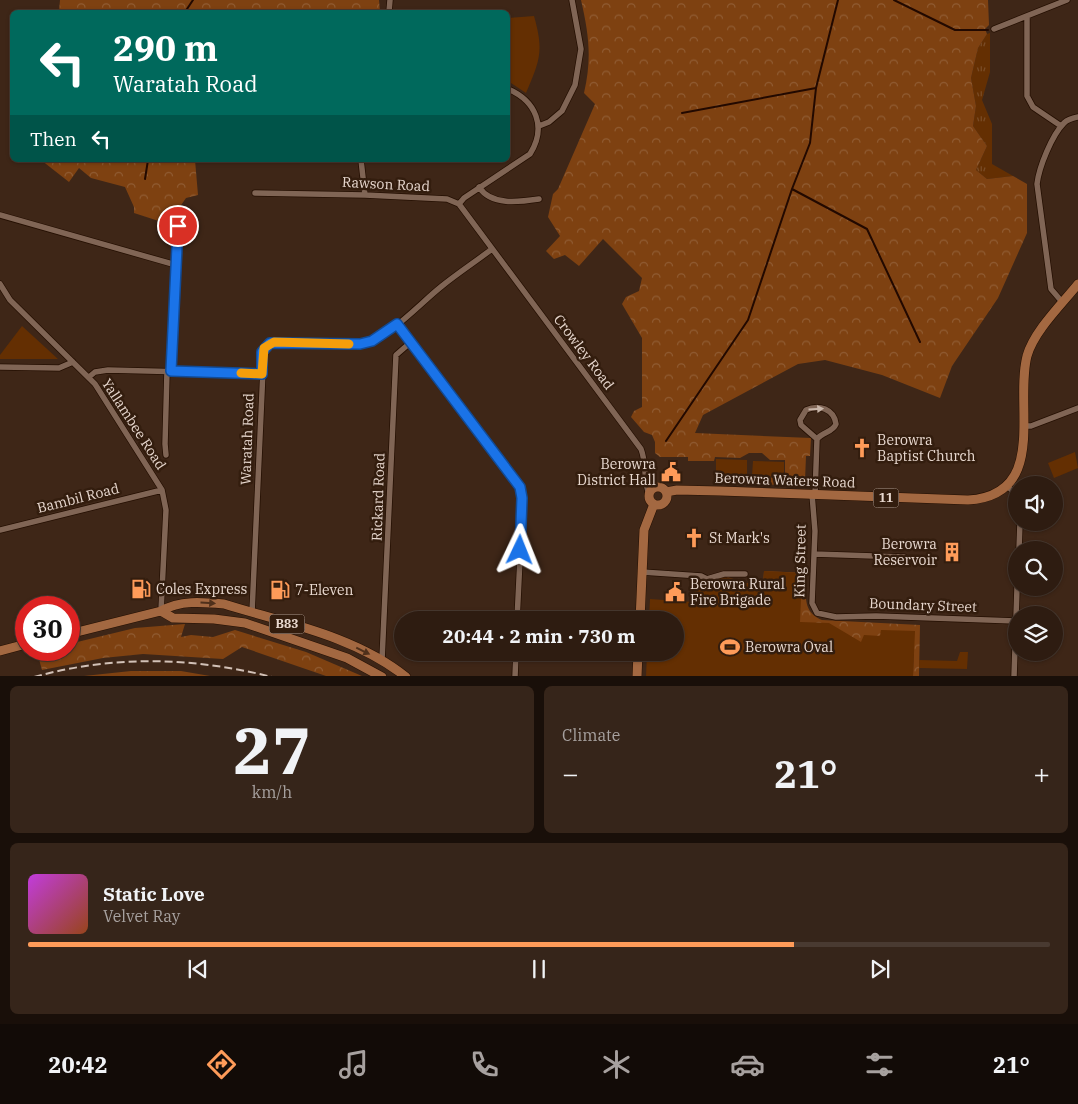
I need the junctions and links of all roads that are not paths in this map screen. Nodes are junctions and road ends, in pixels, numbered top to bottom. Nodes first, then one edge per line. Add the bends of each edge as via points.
1 (572, 0) edge
2 (1068, 0) edge
3 (1028, 16) junction
4 (994, 29) dead end
5 (510, 90) edge
6 (1078, 117) edge
7 (539, 126) junction
8 (1061, 126) junction
9 (361, 162) edge
10 (479, 187) junction
11 (255, 193) dead end
12 (365, 195) junction
13 (539, 199) dead end
14 (458, 204) junction
15 (178, 210) dead end
16 (0, 215) edge
17 (492, 249) junction
18 (176, 265) junction
19 (1078, 284) edge
20 (0, 285) edge
21 (1063, 303) junction
22 (397, 324) junction
23 (411, 342) junction
24 (73, 362) junction
25 (0, 367) edge
26 (169, 371) junction
27 (262, 374) junction
28 (89, 377) junction
29 (1078, 408) edge
30 (1024, 426) junction
31 (817, 439) junction
32 (166, 455) dead end
33 (646, 473) junction
34 (1007, 486) joint
35 (656, 487) junction
36 (162, 490) junction
37 (666, 492) junction
38 (649, 494) junction
39 (814, 494) junction
40 (654, 504) junction
41 (0, 530) edge
42 (814, 554) junction
43 (904, 557) dead end
44 (642, 572) junction
45 (745, 574) dead end
46 (161, 611) junction
47 (517, 611) edge
48 (640, 611) edge
49 (252, 613) junction
50 (830, 616) joint
51 (1008, 621) edge
52 (80, 631) edge
53 (15, 647) edge
54 (0, 651) edge
55 (382, 660) junction
56 (516, 661) edge
57 (638, 661) edge
58 (1015, 661) edge
59 (382, 676) edge
60 (406, 676) edge
61 (515, 676) edge
62 (637, 676) edge
63 (1014, 676) edge

1 - 7 street via 581,49 575,85 562,111
2 - 3 street
3 - 4 street
3 - 8 street via 1027,96 1033,107
5 - 7 street via 532,109
6 - 8 street
7 - 10 street via 539,136 530,154
8 - 21 street via 1040,169 1037,188 1051,289
9 - 12 street
10 - 13 street via 491,200
10 - 14 street
11 - 12 street, Rawson Road
12 - 14 street, Rawson Road via 447,199
14 - 17 street
15 - 18 street
16 - 18 street
17 - 22 street, Waratah Road
17 - 33 street, Crowley Road via 641,450
18 - 26 street
19 - 21 main road
20 - 24 street, Yallambee Road via 10,300
21 - 30 main road via 1031,345 1027,357
22 - 23 street
22 - 27 street, Waratah Road via 372,341 360,344 270,343 262,352
23 - 47 street via 520,487
23 - 55 street, Rickard Road via 396,355
24 - 25 street via 58,368
24 - 28 street, Yallambee Road
26 - 27 street
26 - 28 street via 108,370 95,372
26 - 32 street
27 - 49 street, Waratah Road
28 - 36 street, Yallambee Road
29 - 30 street
30 - 34 main road via 1020,464
31 -> 31 street via 801,425 800,420 806,410 817,407 829,411 836,419 832,430
31 - 39 street, King Street
33 - 35 street, Crowley Road
33 - 38 street, Crowley Road
34 - 39 main road, Berowra Waters Road / 11 via 981,500
35 - 37 main road
35 - 38 main road
36 - 41 street, Bambil Road
36 - 46 street, Yallambee Road via 166,510
37 - 39 main road, Berowra Waters Road / 11
37 - 40 main road via 664,502
38 - 40 main road
39 - 42 street, King Street
40 - 44 main road via 644,530
42 - 43 street
42 - 50 street, King Street via 813,607 817,613
44 - 45 street via 707,579 724,574
44 - 48 main road
46 -> 49 main road, B83 via 174,604 207,602
46 - 52 main road, B83
46 - 59 main road, B83 via 173,618 245,623 347,658
49 -> 55 main road, B83 via 346,642
50 - 51 street, Boundary Street
53 - 54 main road
55 - 60 main road, B83
56 - 61 street
57 - 62 main road
58 - 63 street

